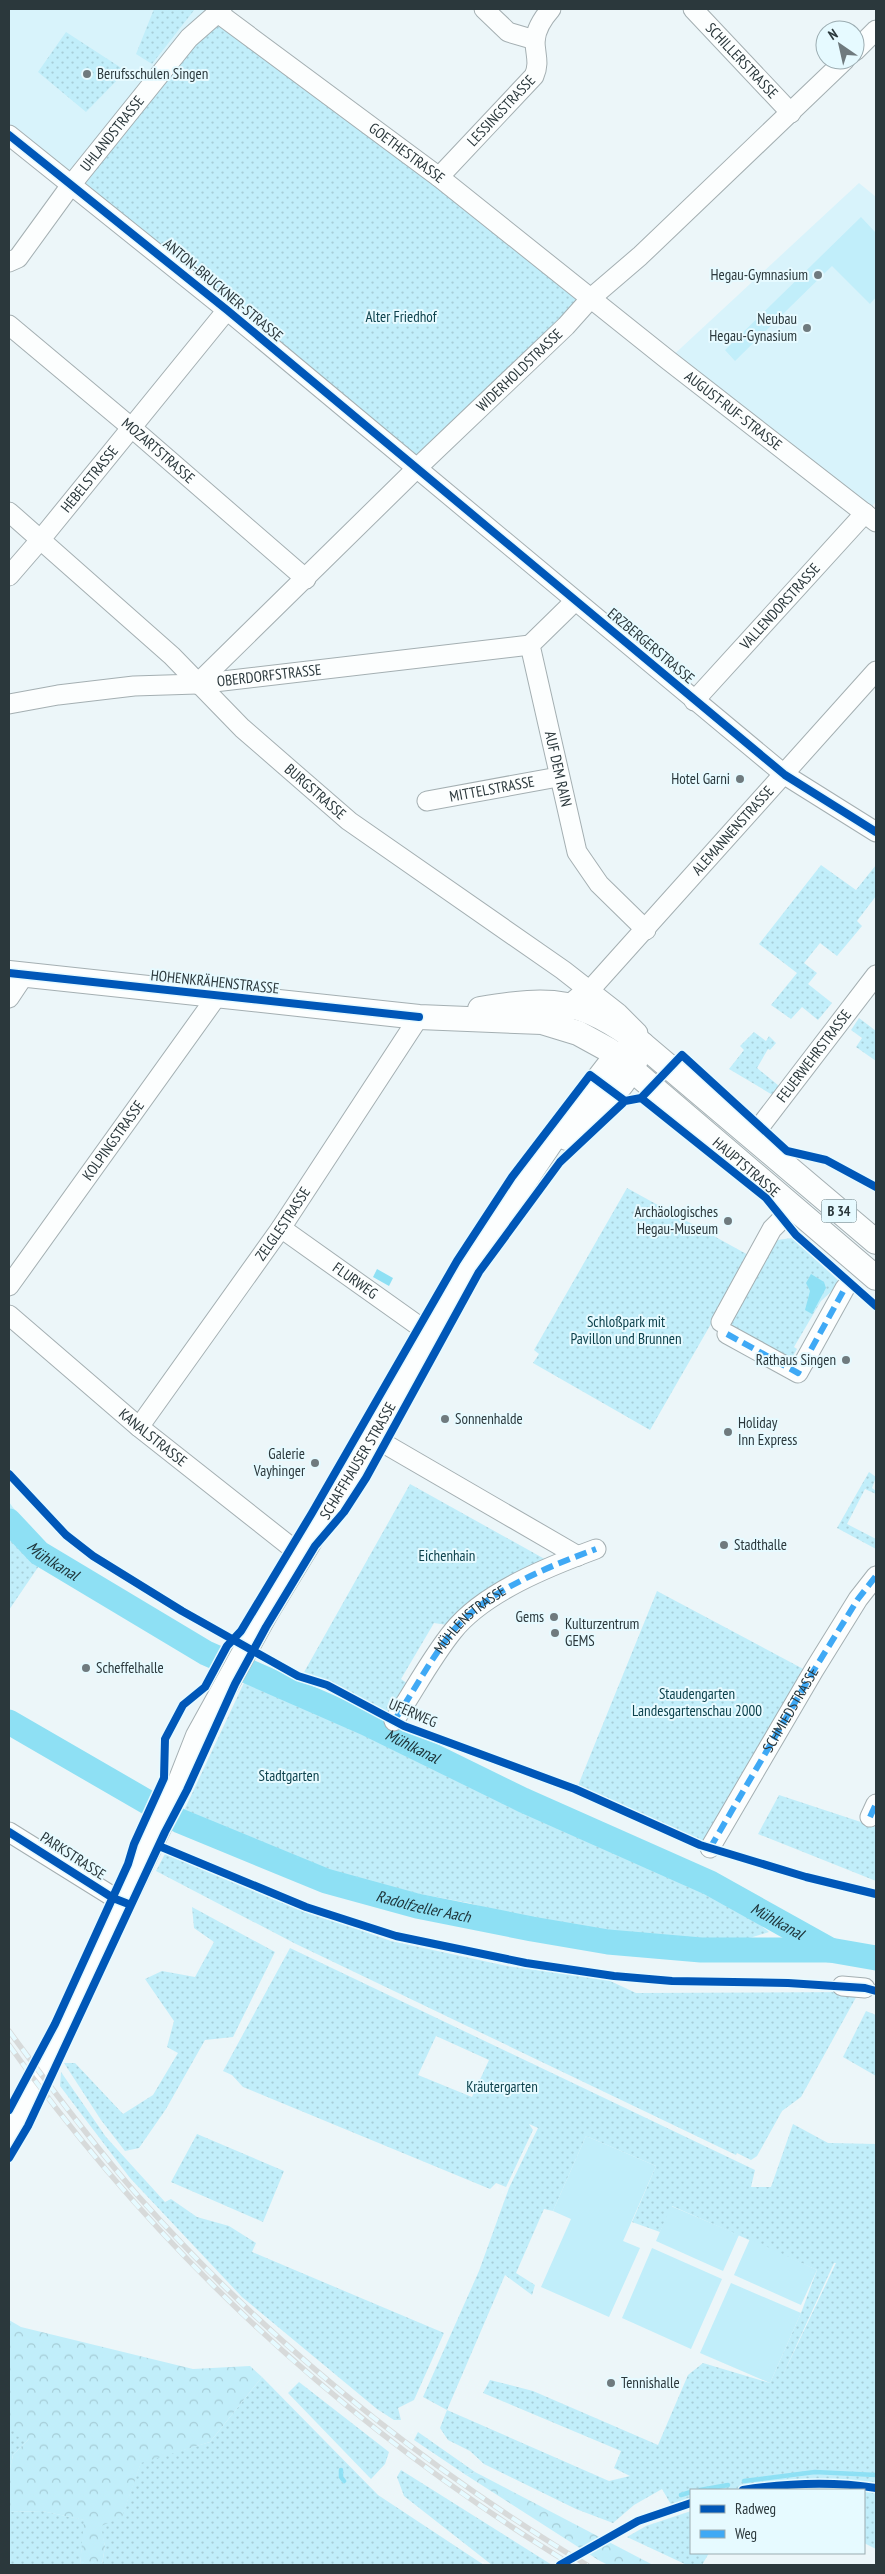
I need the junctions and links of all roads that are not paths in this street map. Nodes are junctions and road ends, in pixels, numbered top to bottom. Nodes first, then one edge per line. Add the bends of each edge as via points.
1 (484, 9) edge
2 (550, 9) edge
3 (693, 9) edge
4 (220, 11) edge
5 (876, 30) edge
6 (535, 40) junction
7 (865, 41) edge
8 (835, 70) edge
9 (791, 112) junction
10 (9, 135) edge
11 (439, 177) junction
12 (71, 185) junction
13 (9, 262) edge
14 (591, 298) junction
15 (227, 310) junction
16 (9, 325) edge
17 (132, 428) junction
18 (417, 468) junction
19 (9, 512) edge
20 (870, 517) edge
21 (41, 539) junction
22 (9, 576) edge
23 (306, 579) junction
24 (575, 602) junction
25 (530, 645) junction
26 (876, 671) edge
27 (197, 684) junction
28 (694, 701) junction
29 (9, 704) edge
30 (785, 775) junction
31 (558, 777) junction
32 (427, 801) dead end
33 (876, 832) edge
34 (646, 930) junction
35 (17, 973) edge
36 (876, 975) edge
37 (216, 996) junction
38 (9, 998) edge
39 (582, 998) junction
40 (419, 1017) junction
41 (542, 1022) junction
42 (642, 1044) junction
43 (624, 1063) junction
44 (752, 1137) junction
45 (794, 1207) junction
46 (281, 1228) junction
47 (876, 1242) edge
48 (876, 1278) edge
49 (9, 1286) edge
50 (845, 1288) dead end
51 (9, 1314) edge
52 (430, 1334) junction
53 (139, 1426) junction
54 (373, 1437) junction
55 (596, 1549) dead end
56 (301, 1555) junction
57 (578, 1556) junction
58 (876, 1576) edge
59 (394, 1721) dead end
60 (9, 1832) edge
61 (710, 1848) dead end
62 (123, 1903) junction
63 (842, 1986) dead end
64 (865, 1988) dead end
65 (9, 2136) edge

1 - 6 street via 508,32
2 - 6 street, LESSINGSTRASSE via 541,20
3 - 9 street, SCHILLERSTRASSE
4 - 11 street, GOETHESTRASSE
4 - 12 street, UHLANDSTRASSE via 189,38
5 - 7 street
6 - 11 street, LESSINGSTRASSE via 538,66 534,76
8 - 9 street, WIDERHOLDSTRASSE
9 - 14 street, WIDERHOLDSTRASSE via 640,256
10 - 12 street, ANTON-BRUCKNER-STRASSE
11 - 14 street, GOETHESTRASSE
12 - 13 street, UHLANDSTRASSE via 18,258
12 - 15 street, ANTON-BRUCKNER-STRASSE
14 - 18 street, WIDERHOLDSTRASSE via 566,326
14 - 20 street, AUGUST-RUF-STRASSE
15 - 17 street, HEBELSTRASSE
15 - 18 street, ANTON-BRUCKNER-STRASSE
16 - 17 street, MOZARTSTRASSE
17 - 21 street, HEBELSTRASSE
17 - 23 street, MOZARTSTRASSE
18 - 23 street, WIDERHOLDSTRASSE
18 - 24 street, ERZBERGERSTRASSE
19 - 21 street, BURGSTRASSE
20 - 28 street, VALLENDORSTRASSE
21 - 22 street, HEBELSTRASSE
21 - 27 street, BURGSTRASSE via 172,656
23 - 27 street, WIDERHOLDSTRASSE
24 - 25 street
24 - 28 street, ERZBERGERSTRASSE
25 - 27 street, OBERDORFSTRASSE
25 - 31 street, AUF DEM RAIN
26 - 30 street, ALEMANNENSTRASSE
27 - 29 street, OBERDORFSTRASSE via 134,686
27 - 39 street, BURGSTRASSE via 242,728 350,821
28 - 30 street, ERZBERGERSTRASSE
30 - 33 street, ERZBERGERSTRASSE
30 - 34 street, ALEMANNENSTRASSE
31 - 32 street, MITTELSTRASSE
31 - 34 street, AUF DEM RAIN via 581,859 599,884
34 - 39 street, ALEMANNENSTRASSE
35 - 37 main road, HOHENKRÄHENSTRASSE
35 - 38 street
36 - 44 street, FEUERWEHRSTRASSE
37 - 40 main road, HOHENKRÄHENSTRASSE
37 - 49 street, KOLPINGSTRASSE
39 - 40 main road, HOHENKRÄHENSTRASSE
39 - 41 main road via 561,1015
39 - 42 main road, HOHENKRÄHENSTRASSE
40 - 41 main road, HOHENKRÄHENSTRASSE
40 - 46 street, ZELGLESTRASSE
41 - 43 main road, HOHENKRÄHENSTRASSE via 605,1047
42 - 43 main road, SCHAFFHAUSER STRASSE
42 - 44 main road, HAUPTSTRASSE / B 34
43 - 45 main road, HAUPTSTRASSE / B 34
43 - 52 main road, SCHAFFHAUSER STRASSE via 561,1128 469,1266
44 - 47 main road, HAUPTSTRASSE / B 34
45 - 48 main road, HAUPTSTRASSE / B 34
45 - 50 street via 772,1229 724,1328 798,1373
46 - 52 street, FLURWEG
46 - 53 street, ZELGLESTRASSE
51 - 53 street, KANALSTRASSE
52 - 54 main road, SCHAFFHAUSER STRASSE
53 - 56 street, KANALSTRASSE
54 - 56 main road, SCHAFFHAUSER STRASSE
54 - 57 street
55 - 57 street, MÜHLENSTRASSE
56 - 62 main road, SCHAFFHAUSER STRASSE via 198,1736 176,1792
57 - 59 street, MÜHLENSTRASSE via 501,1592 471,1614 454,1630
58 - 61 street, SCHMIEDSTRASSE via 814,1670
60 - 62 street, PARKSTRASSE
62 - 65 main road, SCHAFFHAUSER STRASSE
63 - 64 street

